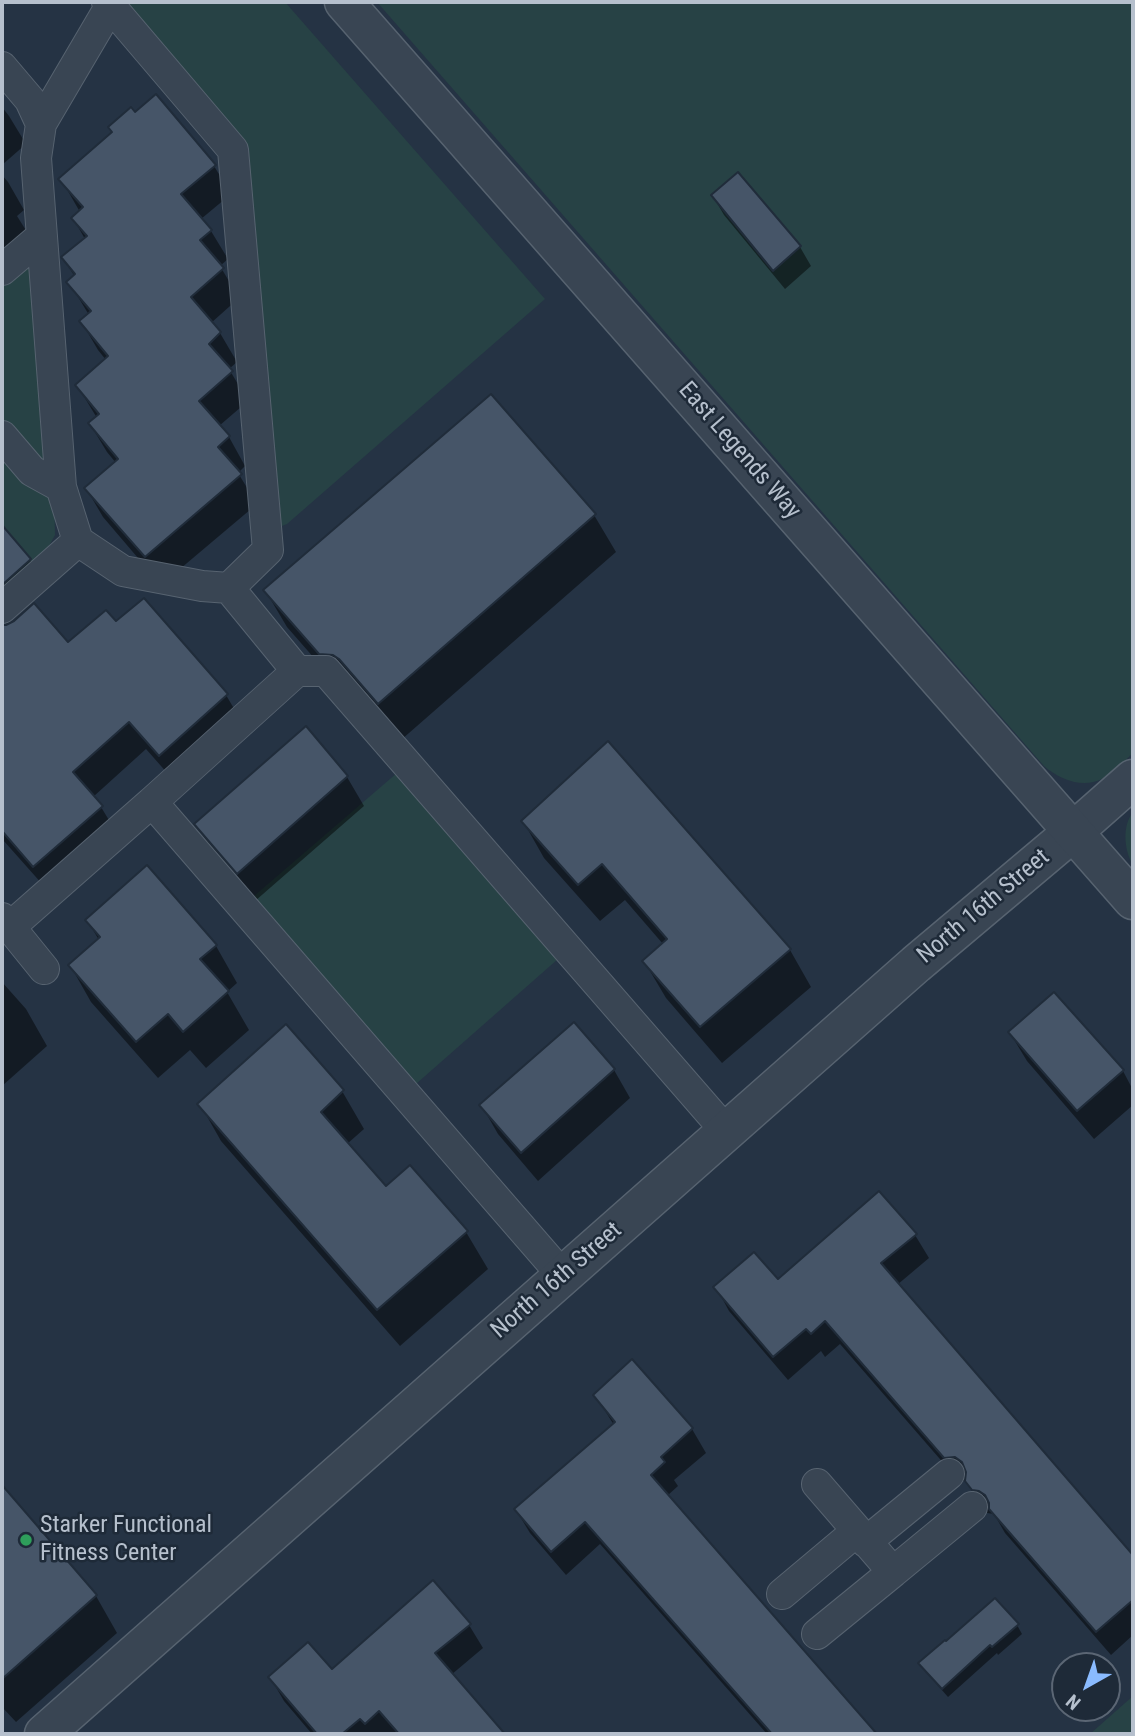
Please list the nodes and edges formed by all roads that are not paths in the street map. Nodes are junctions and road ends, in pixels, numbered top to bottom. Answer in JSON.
{"nodes":[{"id":1,"x":344,"y":2,"type":"edge"},
{"id":2,"x":109,"y":4,"type":"edge"},
{"id":3,"x":2,"y":67,"type":"edge"},
{"id":4,"x":41,"y":124,"type":"junction"},
{"id":5,"x":42,"y":236,"type":"junction"},
{"id":6,"x":2,"y":270,"type":"edge"},
{"id":7,"x":2,"y":436,"type":"edge"},
{"id":8,"x":61,"y":487,"type":"junction"},
{"id":9,"x":78,"y":541,"type":"junction"},
{"id":10,"x":229,"y":588,"type":"junction"},
{"id":11,"x":2,"y":608,"type":"edge"},
{"id":12,"x":297,"y":671,"type":"junction"},
{"id":13,"x":1133,"y":779,"type":"edge"},
{"id":14,"x":152,"y":802,"type":"junction"},
{"id":15,"x":1074,"y":831,"type":"junction"},
{"id":16,"x":1133,"y":900,"type":"edge"},
{"id":17,"x":6,"y":923,"type":"edge"},
{"id":18,"x":44,"y":970,"type":"dead end"},
{"id":19,"x":726,"y":1131,"type":"junction"},
{"id":20,"x":563,"y":1276,"type":"junction"},
{"id":21,"x":949,"y":1474,"type":"dead end"},
{"id":22,"x":817,"y":1484,"type":"dead end"},
{"id":23,"x":972,"y":1507,"type":"dead end"},
{"id":24,"x":862,"y":1536,"type":"junction"},
{"id":25,"x":893,"y":1572,"type":"junction"},
{"id":26,"x":782,"y":1594,"type":"dead end"},
{"id":27,"x":817,"y":1634,"type":"dead end"},
{"id":28,"x":44,"y":1734,"type":"edge"}],
"edges":[{"from":1,"to":15,"type":"street","name":"East Legends Way"},
{"from":2,"to":4,"type":"street"},
{"from":2,"to":10,"type":"street"},
{"from":3,"to":4,"type":"street"},
{"from":4,"to":5,"type":"street"},
{"from":5,"to":6,"type":"street"},
{"from":5,"to":8,"type":"street"},
{"from":7,"to":8,"type":"street"},
{"from":8,"to":9,"type":"street"},
{"from":9,"to":10,"type":"street"},
{"from":9,"to":11,"type":"street"},
{"from":10,"to":12,"type":"street"},
{"from":12,"to":14,"type":"street"},
{"from":12,"to":19,"type":"street"},
{"from":13,"to":15,"type":"street","name":"North 16th Street"},
{"from":14,"to":17,"type":"street"},
{"from":14,"to":20,"type":"street"},
{"from":15,"to":16,"type":"street","name":"East Legends Way"},
{"from":15,"to":19,"type":"street","name":"North 16th Street"},
{"from":17,"to":18,"type":"street"},
{"from":19,"to":20,"type":"street","name":"North 16th Street"},
{"from":20,"to":28,"type":"street","name":"North 16th Street"},
{"from":21,"to":24,"type":"street"},
{"from":22,"to":24,"type":"street"},
{"from":23,"to":25,"type":"street"},
{"from":24,"to":25,"type":"street"},
{"from":24,"to":26,"type":"street"},
{"from":25,"to":27,"type":"street"}]}
